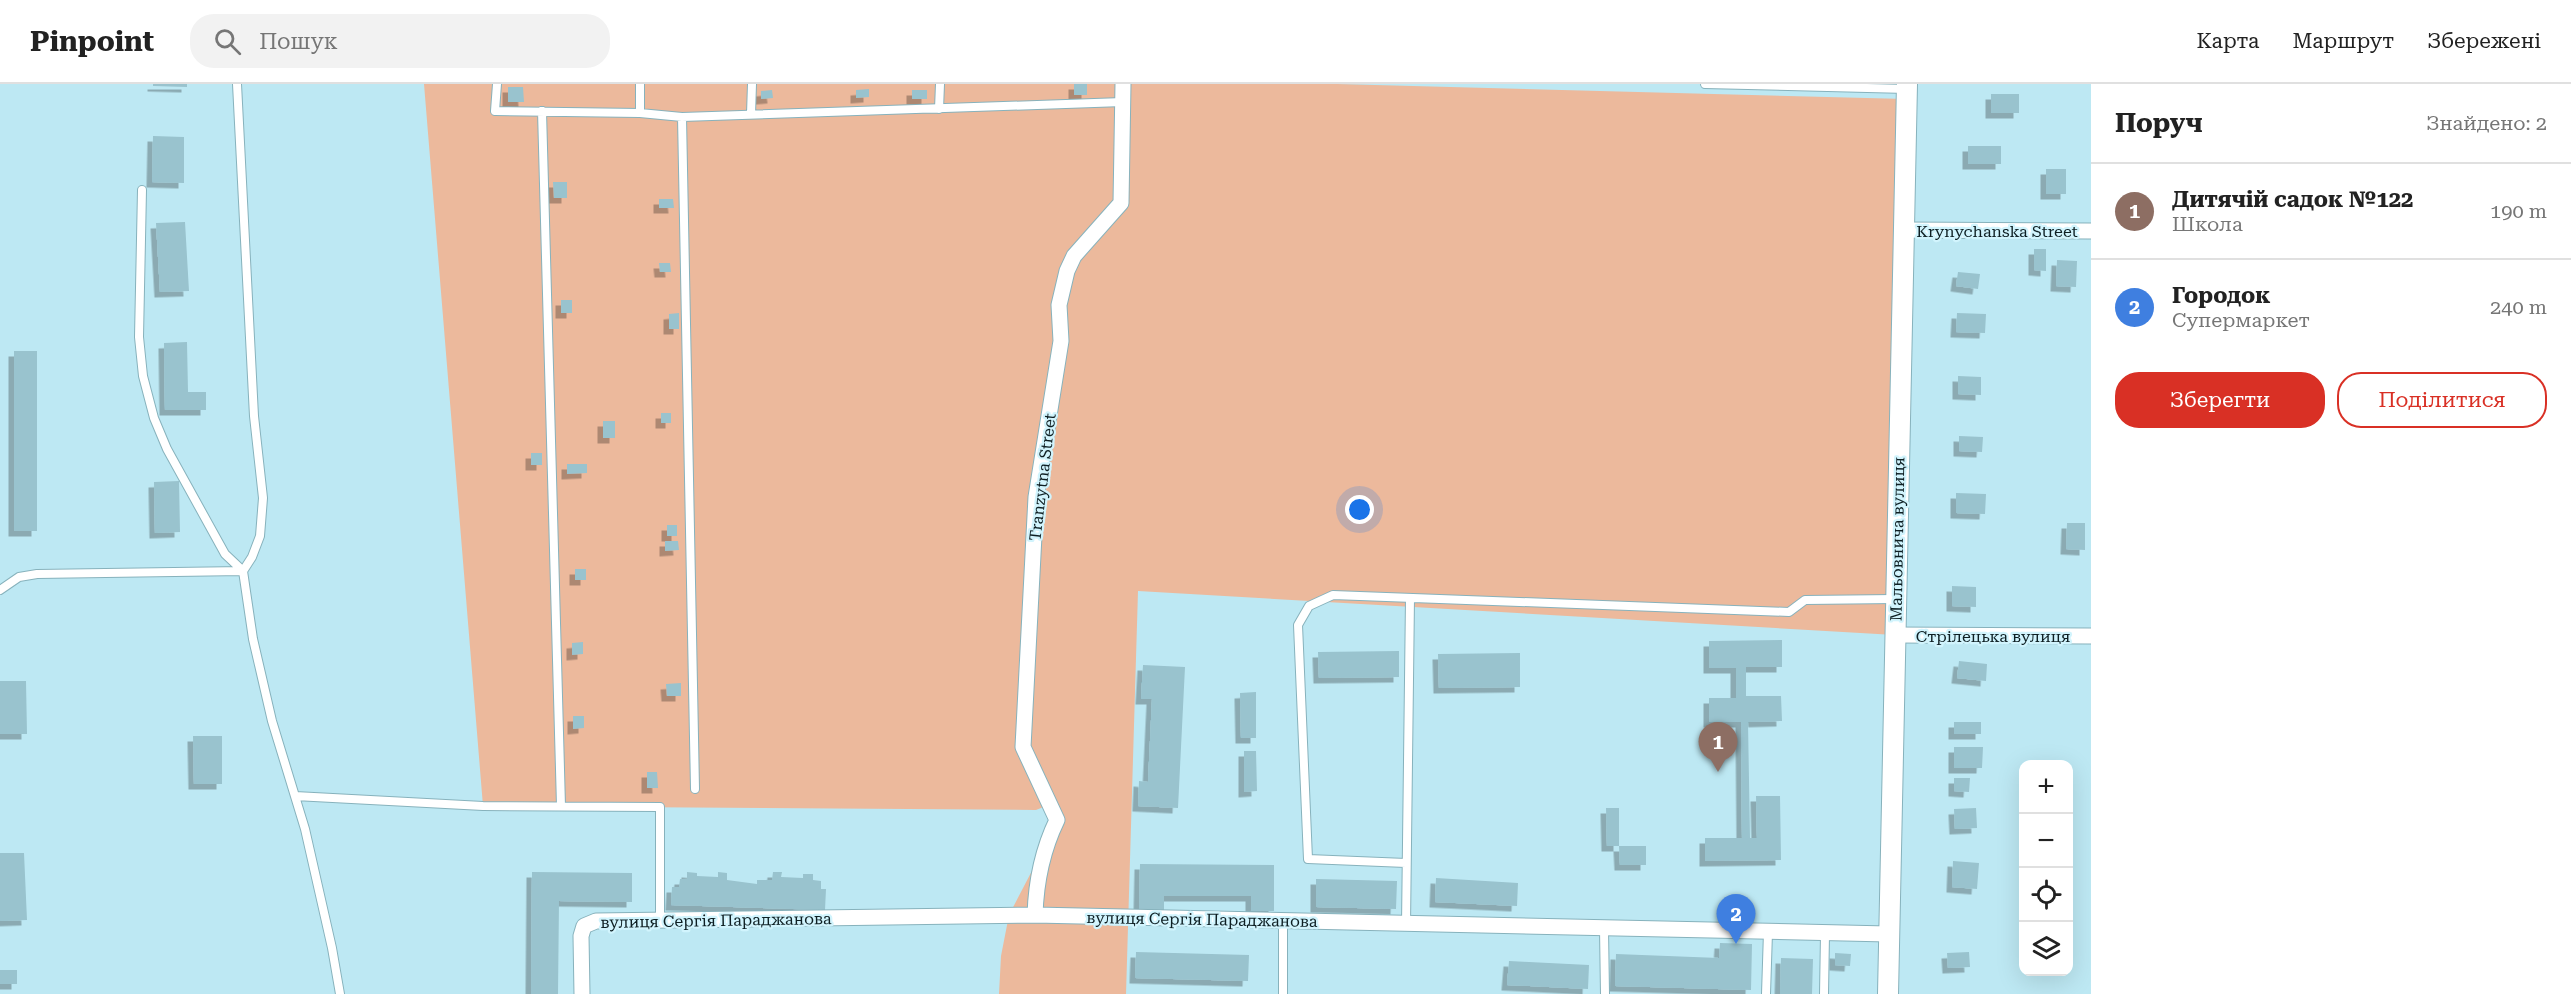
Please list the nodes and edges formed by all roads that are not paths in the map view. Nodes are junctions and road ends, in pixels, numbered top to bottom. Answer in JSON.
{"nodes":[{"id":1,"x":237,"y":84,"type":"edge"},
{"id":2,"x":496,"y":84,"type":"edge"},
{"id":3,"x":640,"y":84,"type":"edge"},
{"id":4,"x":752,"y":84,"type":"edge"},
{"id":5,"x":940,"y":84,"type":"edge"},
{"id":6,"x":1123,"y":84,"type":"edge"},
{"id":7,"x":1705,"y":84,"type":"edge"},
{"id":8,"x":1906,"y":87,"type":"edge"},
{"id":9,"x":1123,"y":102,"type":"junction"},
{"id":10,"x":939,"y":109,"type":"junction"},
{"id":11,"x":542,"y":111,"type":"junction"},
{"id":12,"x":640,"y":113,"type":"junction"},
{"id":13,"x":751,"y":114,"type":"junction"},
{"id":14,"x":682,"y":117,"type":"junction"},
{"id":15,"x":142,"y":190,"type":"dead end"},
{"id":16,"x":1904,"y":231,"type":"junction"},
{"id":17,"x":2091,"y":231,"type":"edge"},
{"id":18,"x":243,"y":572,"type":"junction"},
{"id":19,"x":0,"y":590,"type":"edge"},
{"id":20,"x":1410,"y":598,"type":"junction"},
{"id":21,"x":1895,"y":599,"type":"junction"},
{"id":22,"x":1895,"y":635,"type":"junction"},
{"id":23,"x":2091,"y":636,"type":"edge"},
{"id":24,"x":695,"y":789,"type":"dead end"},
{"id":25,"x":295,"y":796,"type":"junction"},
{"id":26,"x":561,"y":806,"type":"junction"},
{"id":27,"x":1406,"y":863,"type":"junction"},
{"id":28,"x":1035,"y":915,"type":"junction"},
{"id":29,"x":660,"y":921,"type":"junction"},
{"id":30,"x":1283,"y":921,"type":"junction"},
{"id":31,"x":1406,"y":925,"type":"junction"},
{"id":32,"x":1604,"y":929,"type":"junction"},
{"id":33,"x":1768,"y":932,"type":"junction"},
{"id":34,"x":1825,"y":934,"type":"junction"},
{"id":35,"x":1888,"y":934,"type":"junction"},
{"id":36,"x":340,"y":994,"type":"edge"},
{"id":37,"x":582,"y":994,"type":"edge"},
{"id":38,"x":1282,"y":994,"type":"edge"},
{"id":39,"x":1605,"y":994,"type":"edge"},
{"id":40,"x":1766,"y":994,"type":"edge"},
{"id":41,"x":1824,"y":994,"type":"edge"},
{"id":42,"x":1888,"y":994,"type":"edge"}],
"edges":[{"from":1,"to":18,"type":"lane"},
{"from":2,"to":11,"type":"lane"},
{"from":3,"to":12,"type":"lane"},
{"from":4,"to":13,"type":"lane"},
{"from":5,"to":10,"type":"lane"},
{"from":6,"to":9,"type":"street","name":"Tranzytna Street"},
{"from":7,"to":8,"type":"lane"},
{"from":8,"to":16,"type":"street","name":"Мальовнича вулиця"},
{"from":9,"to":10,"type":"lane"},
{"from":9,"to":28,"type":"street","name":"Tranzytna Street"},
{"from":10,"to":13,"type":"lane"},
{"from":11,"to":12,"type":"lane"},
{"from":11,"to":26,"type":"lane"},
{"from":12,"to":14,"type":"lane"},
{"from":13,"to":14,"type":"lane"},
{"from":14,"to":24,"type":"lane"},
{"from":15,"to":18,"type":"lane"},
{"from":16,"to":17,"type":"street","name":"Krynychanska Street"},
{"from":16,"to":21,"type":"street","name":"Мальовнича вулиця"},
{"from":18,"to":19,"type":"lane"},
{"from":18,"to":25,"type":"lane"},
{"from":20,"to":21,"type":"lane"},
{"from":20,"to":27,"type":"lane"},
{"from":20,"to":27,"type":"lane"},
{"from":21,"to":22,"type":"street","name":"Мальовнича вулиця"},
{"from":22,"to":23,"type":"street","name":"Стрілецька вулиця"},
{"from":22,"to":35,"type":"street","name":"Мальовнича вулиця"},
{"from":25,"to":26,"type":"lane"},
{"from":25,"to":36,"type":"lane"},
{"from":26,"to":29,"type":"lane"},
{"from":27,"to":31,"type":"lane"},
{"from":28,"to":29,"type":"street","name":"вулиця Сергія Параджанова"},
{"from":28,"to":30,"type":"street","name":"вулиця Сергія Параджанова"},
{"from":29,"to":37,"type":"street","name":"вулиця Сергія Параджанова"},
{"from":30,"to":31,"type":"street","name":"вулиця Сергія Параджанова"},
{"from":30,"to":38,"type":"lane"},
{"from":31,"to":32,"type":"street","name":"вулиця Сергія Параджанова"},
{"from":32,"to":33,"type":"street","name":"вулиця Сергія Параджанова"},
{"from":32,"to":39,"type":"lane"},
{"from":33,"to":34,"type":"street","name":"вулиця Сергія Параджанова"},
{"from":33,"to":40,"type":"lane"},
{"from":34,"to":35,"type":"street","name":"вулиця Сергія Параджанова"},
{"from":34,"to":41,"type":"lane"},
{"from":35,"to":42,"type":"street","name":"Мальовнича вулиця"}]}
